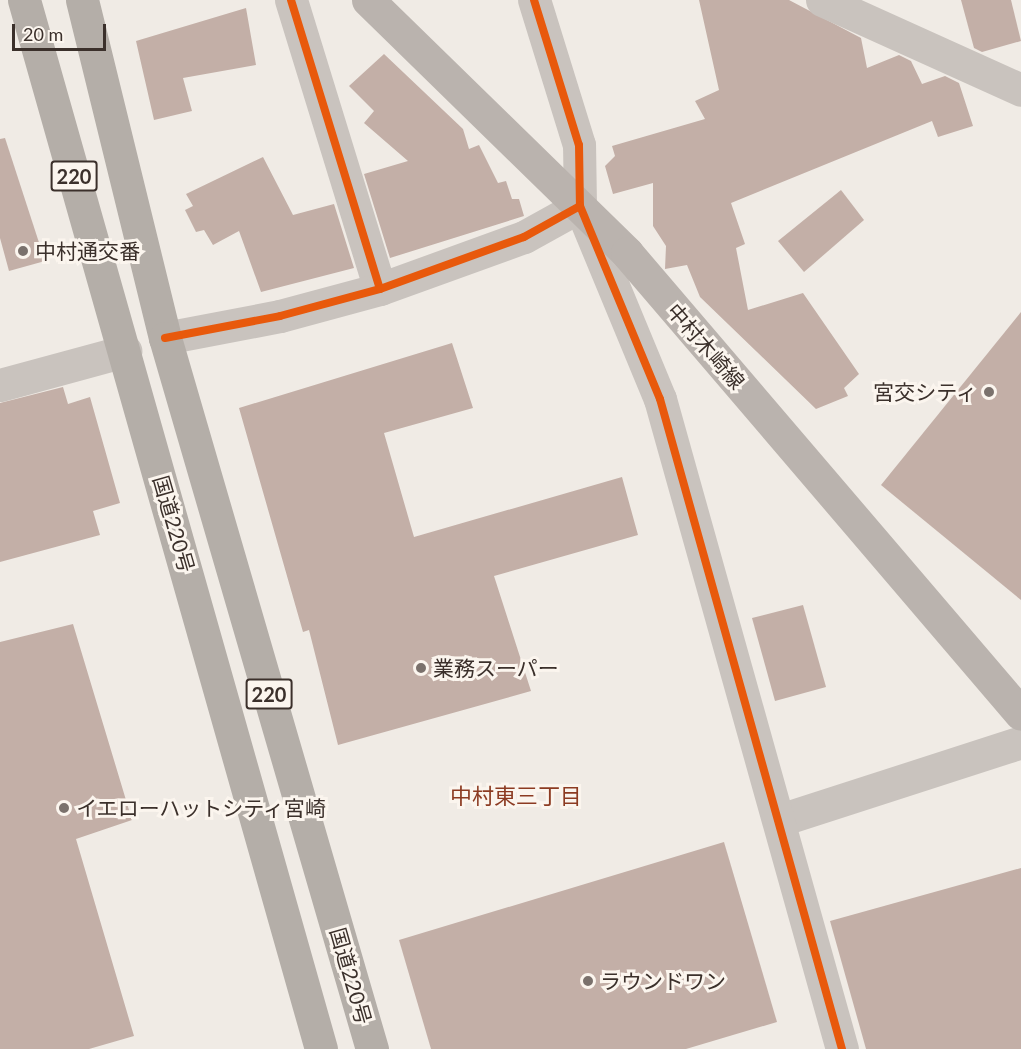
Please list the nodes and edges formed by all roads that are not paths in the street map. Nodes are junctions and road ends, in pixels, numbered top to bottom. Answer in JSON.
{"nodes":[{"id":1,"x":24,"y":0,"type":"edge"},
{"id":2,"x":82,"y":0,"type":"edge"},
{"id":3,"x":291,"y":0,"type":"edge"},
{"id":4,"x":368,"y":0,"type":"edge"},
{"id":5,"x":534,"y":0,"type":"edge"},
{"id":6,"x":822,"y":0,"type":"edge"},
{"id":7,"x":1021,"y":90,"type":"edge"},
{"id":8,"x":580,"y":206,"type":"junction"},
{"id":9,"x":380,"y":289,"type":"junction"},
{"id":10,"x":165,"y":338,"type":"junction"},
{"id":11,"x":125,"y":351,"type":"junction"},
{"id":12,"x":0,"y":385,"type":"edge"},
{"id":13,"x":1021,"y":714,"type":"edge"},
{"id":14,"x":1021,"y":742,"type":"edge"},
{"id":15,"x":780,"y":820,"type":"junction"},
{"id":16,"x":321,"y":1049,"type":"edge"},
{"id":17,"x":372,"y":1049,"type":"edge"},
{"id":18,"x":842,"y":1049,"type":"edge"}],
"edges":[{"from":1,"to":11,"type":"highway","name":"国道220号","number":"220"},
{"from":2,"to":10,"type":"highway","name":"国道220号","number":"220"},
{"from":3,"to":9,"type":"street"},
{"from":4,"to":8,"type":"main road","name":"中村木崎線"},
{"from":5,"to":8,"type":"street"},
{"from":6,"to":7,"type":"street"},
{"from":8,"to":9,"type":"street"},
{"from":8,"to":13,"type":"main road","name":"中村木崎線"},
{"from":8,"to":15,"type":"street"},
{"from":9,"to":10,"type":"street"},
{"from":10,"to":17,"type":"highway","name":"国道220号","number":"220"},
{"from":11,"to":12,"type":"street"},
{"from":11,"to":16,"type":"highway","name":"国道220号","number":"220"},
{"from":14,"to":15,"type":"street"},
{"from":15,"to":18,"type":"street"}]}
